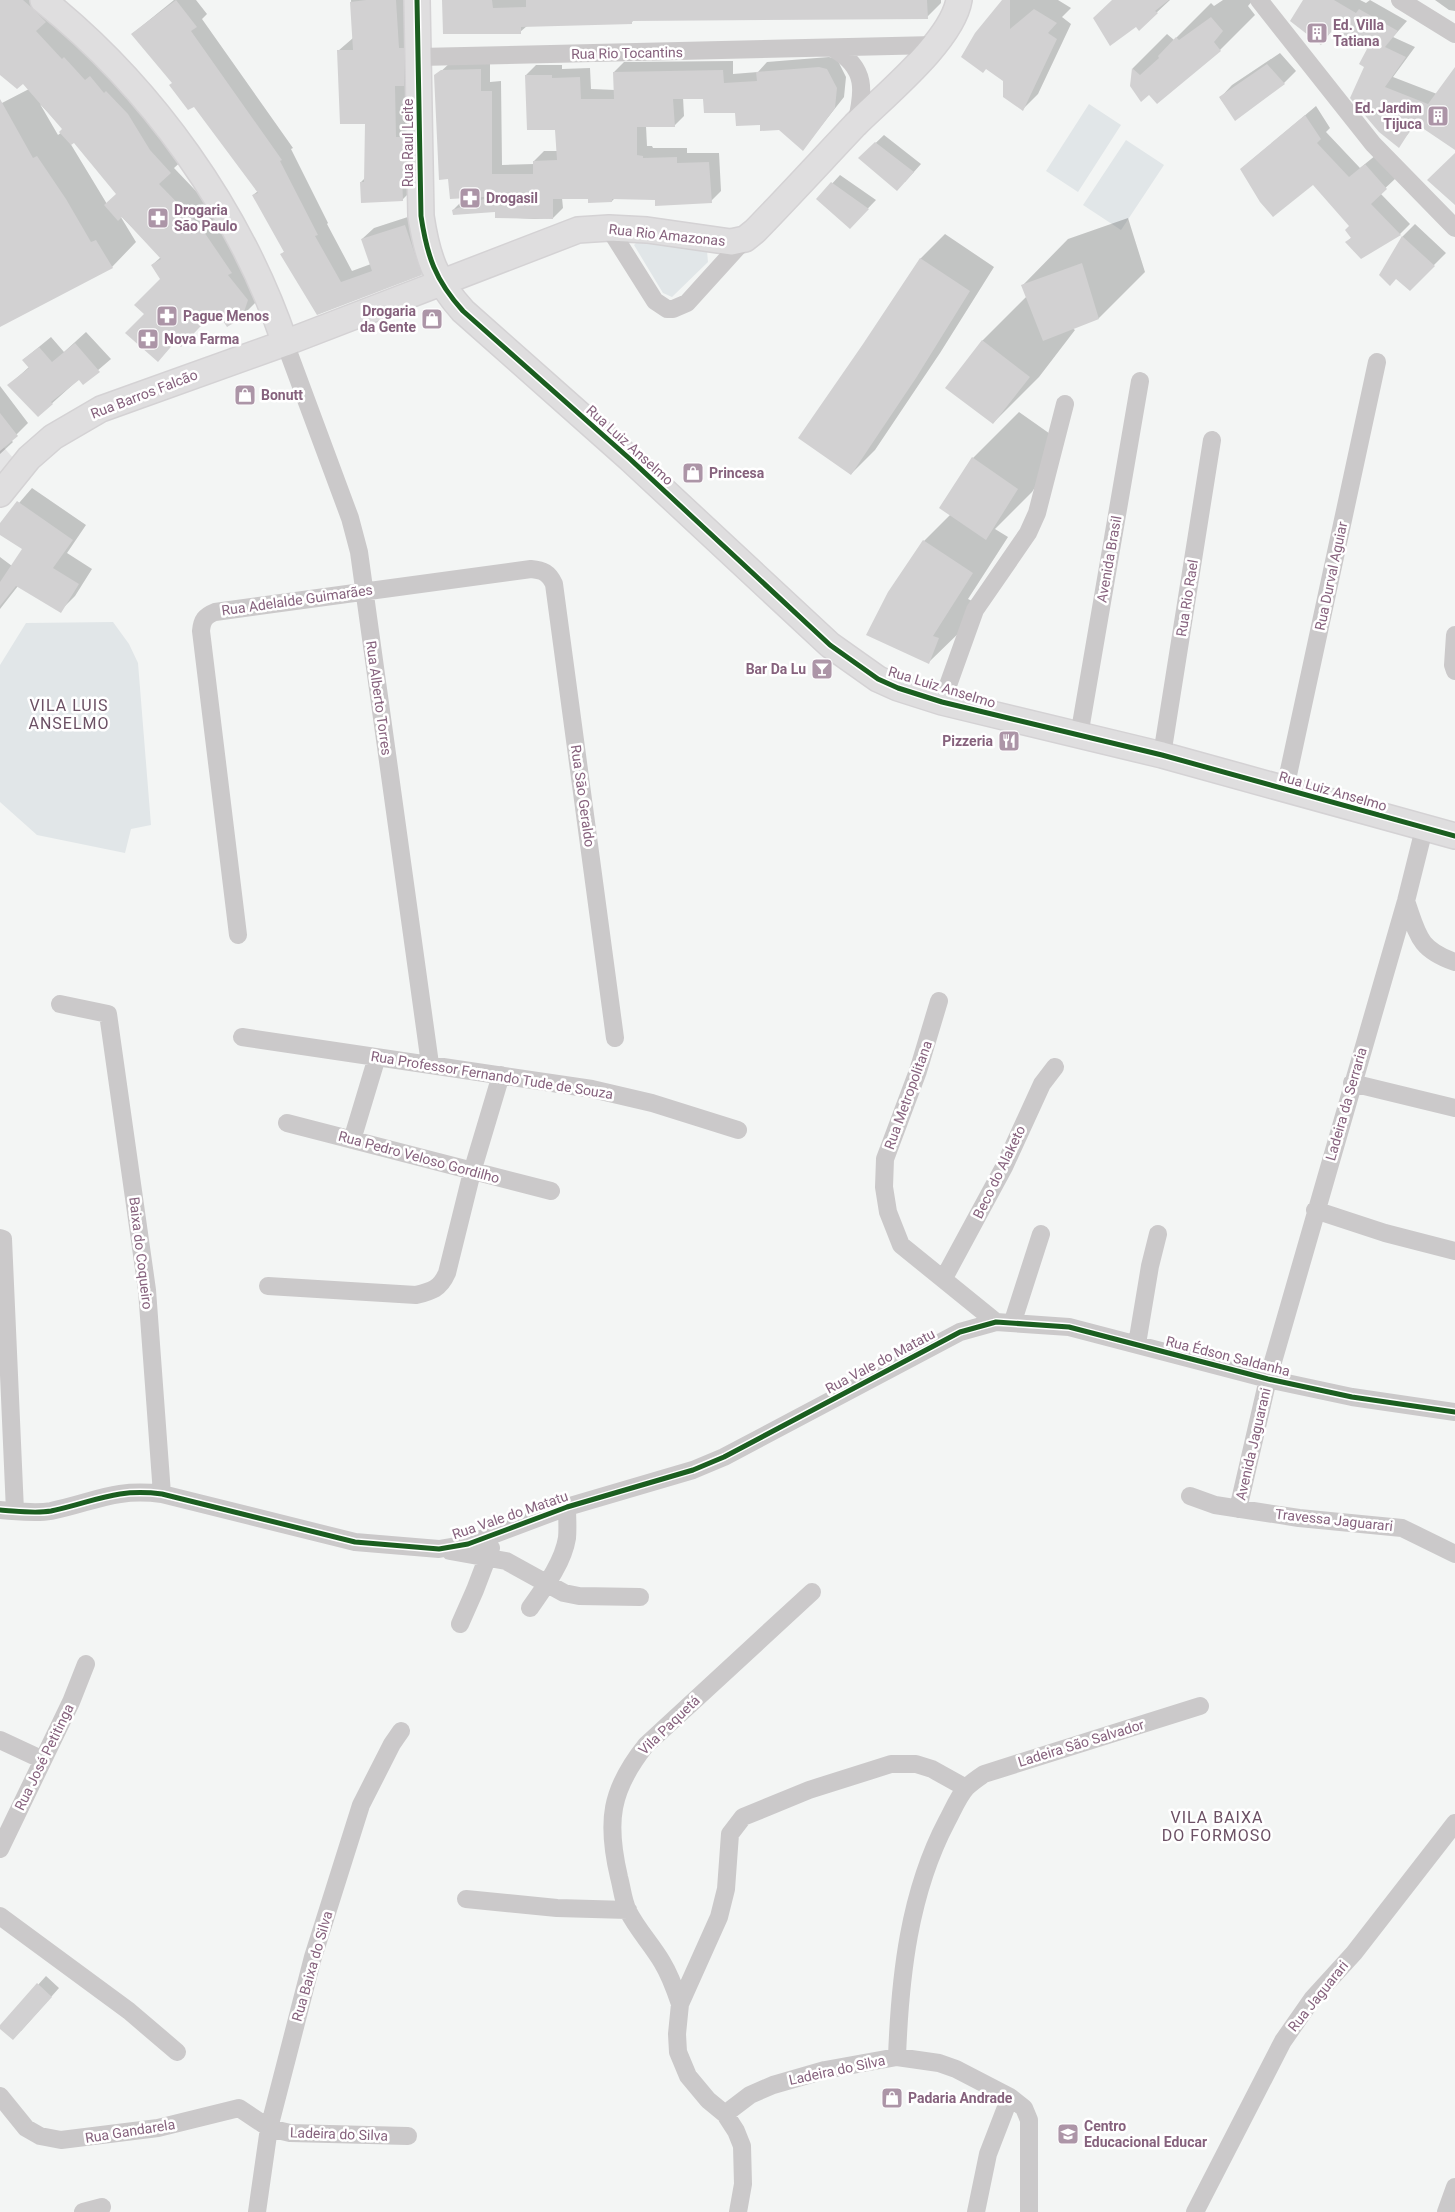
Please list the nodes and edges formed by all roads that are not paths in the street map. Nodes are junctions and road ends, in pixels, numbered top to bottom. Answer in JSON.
{"nodes":[{"id":1,"x":43,"y":0,"type":"edge"},
{"id":2,"x":417,"y":0,"type":"edge"},
{"id":3,"x":959,"y":0,"type":"edge"},
{"id":4,"x":1258,"y":0,"type":"edge"},
{"id":5,"x":1400,"y":0,"type":"edge"},
{"id":6,"x":1455,"y":34,"type":"edge"},
{"id":7,"x":935,"y":45,"type":"junction"},
{"id":8,"x":834,"y":48,"type":"junction"},
{"id":9,"x":419,"y":57,"type":"junction"},
{"id":10,"x":856,"y":125,"type":"junction"},
{"id":11,"x":609,"y":228,"type":"junction"},
{"id":12,"x":1455,"y":228,"type":"edge"},
{"id":13,"x":745,"y":239,"type":"junction"},
{"id":14,"x":440,"y":284,"type":"junction"},
{"id":15,"x":285,"y":343,"type":"junction"},
{"id":16,"x":1377,"y":362,"type":"dead end"},
{"id":17,"x":1140,"y":381,"type":"dead end"},
{"id":18,"x":1065,"y":404,"type":"dead end"},
{"id":19,"x":1212,"y":440,"type":"dead end"},
{"id":20,"x":0,"y":494,"type":"edge"},
{"id":21,"x":530,"y":569,"type":"joint"},
{"id":22,"x":364,"y":591,"type":"junction"},
{"id":23,"x":1455,"y":635,"type":"edge"},
{"id":24,"x":1455,"y":671,"type":"edge"},
{"id":25,"x":942,"y":702,"type":"junction"},
{"id":26,"x":1079,"y":736,"type":"junction"},
{"id":27,"x":1162,"y":756,"type":"junction"},
{"id":28,"x":1286,"y":790,"type":"junction"},
{"id":29,"x":1424,"y":828,"type":"junction"},
{"id":30,"x":1455,"y":836,"type":"edge"},
{"id":31,"x":1406,"y":901,"type":"junction"},
{"id":32,"x":238,"y":935,"type":"dead end"},
{"id":33,"x":1455,"y":962,"type":"edge"},
{"id":34,"x":939,"y":1001,"type":"dead end"},
{"id":35,"x":60,"y":1004,"type":"dead end"},
{"id":36,"x":242,"y":1037,"type":"dead end"},
{"id":37,"x":615,"y":1038,"type":"dead end"},
{"id":38,"x":377,"y":1056,"type":"junction"},
{"id":39,"x":430,"y":1064,"type":"junction"},
{"id":40,"x":1055,"y":1067,"type":"dead end"},
{"id":41,"x":501,"y":1075,"type":"junction"},
{"id":42,"x":1352,"y":1083,"type":"junction"},
{"id":43,"x":1455,"y":1108,"type":"edge"},
{"id":44,"x":287,"y":1123,"type":"dead end"},
{"id":45,"x":738,"y":1130,"type":"dead end"},
{"id":46,"x":352,"y":1140,"type":"junction"},
{"id":47,"x":472,"y":1172,"type":"junction"},
{"id":48,"x":551,"y":1191,"type":"dead end"},
{"id":49,"x":1315,"y":1210,"type":"junction"},
{"id":50,"x":1041,"y":1234,"type":"dead end"},
{"id":51,"x":1158,"y":1234,"type":"dead end"},
{"id":52,"x":2,"y":1239,"type":"edge"},
{"id":53,"x":1455,"y":1251,"type":"edge"},
{"id":54,"x":944,"y":1278,"type":"junction"},
{"id":55,"x":268,"y":1286,"type":"dead end"},
{"id":56,"x":1013,"y":1321,"type":"junction"},
{"id":57,"x":996,"y":1322,"type":"junction"},
{"id":58,"x":1137,"y":1344,"type":"junction"},
{"id":59,"x":1268,"y":1379,"type":"junction"},
{"id":60,"x":1455,"y":1412,"type":"edge"},
{"id":61,"x":162,"y":1494,"type":"junction"},
{"id":62,"x":1190,"y":1496,"type":"dead end"},
{"id":63,"x":567,"y":1507,"type":"junction"},
{"id":64,"x":1238,"y":1509,"type":"junction"},
{"id":65,"x":8,"y":1510,"type":"edge"},
{"id":66,"x":494,"y":1535,"type":"junction"},
{"id":67,"x":439,"y":1549,"type":"junction"},
{"id":68,"x":1455,"y":1554,"type":"edge"},
{"id":69,"x":488,"y":1558,"type":"junction"},
{"id":70,"x":547,"y":1584,"type":"junction"},
{"id":71,"x":812,"y":1592,"type":"dead end"},
{"id":72,"x":640,"y":1597,"type":"dead end"},
{"id":73,"x":530,"y":1608,"type":"dead end"},
{"id":74,"x":460,"y":1624,"type":"dead end"},
{"id":75,"x":86,"y":1664,"type":"dead end"},
{"id":76,"x":1200,"y":1706,"type":"dead end"},
{"id":77,"x":401,"y":1731,"type":"dead end"},
{"id":78,"x":0,"y":1740,"type":"edge"},
{"id":79,"x":43,"y":1760,"type":"junction"},
{"id":80,"x":966,"y":1788,"type":"junction"},
{"id":81,"x":1455,"y":1823,"type":"edge"},
{"id":82,"x":0,"y":1849,"type":"edge"},
{"id":83,"x":466,"y":1899,"type":"dead end"},
{"id":84,"x":628,"y":1910,"type":"junction"},
{"id":85,"x":0,"y":1916,"type":"edge"},
{"id":86,"x":680,"y":2004,"type":"junction"},
{"id":87,"x":177,"y":2052,"type":"dead end"},
{"id":88,"x":897,"y":2057,"type":"junction"},
{"id":89,"x":0,"y":2096,"type":"edge"},
{"id":90,"x":1010,"y":2097,"type":"junction"},
{"id":91,"x":725,"y":2114,"type":"junction"},
{"id":92,"x":270,"y":2128,"type":"junction"},
{"id":93,"x":408,"y":2136,"type":"dead end"},
{"id":94,"x":1455,"y":2187,"type":"edge"},
{"id":95,"x":102,"y":2208,"type":"dead end"},
{"id":96,"x":84,"y":2212,"type":"edge"},
{"id":97,"x":257,"y":2212,"type":"edge"},
{"id":98,"x":738,"y":2212,"type":"edge"},
{"id":99,"x":976,"y":2212,"type":"edge"},
{"id":100,"x":1029,"y":2212,"type":"edge"},
{"id":101,"x":1194,"y":2212,"type":"edge"},
{"id":102,"x":1446,"y":2212,"type":"edge"}],
"edges":[{"from":1,"to":15,"type":"street"},
{"from":2,"to":9,"type":"street","name":"Rua Raul Leite"},
{"from":3,"to":7,"type":"street","name":"Rua Rio Amazonas"},
{"from":4,"to":12,"type":"street"},
{"from":5,"to":6,"type":"street"},
{"from":7,"to":8,"type":"street","name":"Rua Rio Tocantins"},
{"from":7,"to":10,"type":"street","name":"Rua Rio Amazonas"},
{"from":8,"to":9,"type":"street","name":"Rua Rio Tocantins"},
{"from":8,"to":10,"type":"street"},
{"from":9,"to":14,"type":"street","name":"Rua Raul Leite"},
{"from":10,"to":13,"type":"street","name":"Rua Rio Amazonas"},
{"from":11,"to":13,"type":"street","name":"Rua Rio Amazonas"},
{"from":11,"to":13,"type":"street"},
{"from":11,"to":14,"type":"street","name":"Rua Rio Amazonas"},
{"from":14,"to":15,"type":"street","name":"Rua Rio Amazonas"},
{"from":14,"to":25,"type":"street","name":"Rua Luiz Anselmo"},
{"from":15,"to":20,"type":"street","name":"Rua Barros Falcão"},
{"from":15,"to":22,"type":"street","name":"Rua Alberto Torres"},
{"from":16,"to":28,"type":"street","name":"Rua Durval Aguiar"},
{"from":17,"to":26,"type":"street","name":"Avenida Brasil"},
{"from":18,"to":25,"type":"street"},
{"from":19,"to":27,"type":"street","name":"Rua Rio Rael"},
{"from":21,"to":22,"type":"street","name":"Rua Adelalde Guimarães"},
{"from":21,"to":37,"type":"street","name":"Rua Sāo Geraldo"},
{"from":22,"to":32,"type":"street","name":"Rua Adelalde Guimarães"},
{"from":22,"to":39,"type":"street","name":"Rua Alberto Torres"},
{"from":23,"to":24,"type":"street"},
{"from":25,"to":26,"type":"street","name":"Rua Luiz Anselmo"},
{"from":26,"to":27,"type":"street","name":"Rua Luiz Anselmo"},
{"from":27,"to":28,"type":"street","name":"Rua Luiz Anselmo"},
{"from":28,"to":29,"type":"street","name":"Rua Luiz Anselmo"},
{"from":29,"to":30,"type":"street","name":"Rua Luiz Anselmo"},
{"from":29,"to":31,"type":"street","name":"Ladeira da Serraria"},
{"from":31,"to":33,"type":"street"},
{"from":31,"to":42,"type":"street","name":"Ladeira da Serraria"},
{"from":34,"to":54,"type":"street","name":"Rua Metropolitana"},
{"from":35,"to":61,"type":"street","name":"Baixa do Coqueiro"},
{"from":36,"to":38,"type":"street","name":"Rua Professor Fernando Tude de Souza"},
{"from":38,"to":39,"type":"street","name":"Rua Professor Fernando Tude de Souza"},
{"from":38,"to":46,"type":"street"},
{"from":39,"to":41,"type":"street","name":"Rua Professor Fernando Tude de Souza"},
{"from":40,"to":54,"type":"street","name":"Beco do Alaketo"},
{"from":41,"to":45,"type":"street","name":"Rua Professor Fernando Tude de Souza"},
{"from":41,"to":47,"type":"street"},
{"from":42,"to":43,"type":"street"},
{"from":42,"to":49,"type":"street","name":"Ladeira da Serraria"},
{"from":44,"to":46,"type":"street","name":"Rua Pedro Veloso Gordilho"},
{"from":46,"to":47,"type":"street","name":"Rua Pedro Veloso Gordilho"},
{"from":47,"to":48,"type":"street","name":"Rua Pedro Veloso Gordilho"},
{"from":47,"to":55,"type":"street"},
{"from":49,"to":53,"type":"street"},
{"from":49,"to":59,"type":"street","name":"Ladeira da Serraria"},
{"from":50,"to":56,"type":"street"},
{"from":51,"to":58,"type":"street"},
{"from":52,"to":65,"type":"street"},
{"from":54,"to":57,"type":"street","name":"Rua Metropolitana"},
{"from":56,"to":57,"type":"street","name":"Rua Édson Saldanha"},
{"from":56,"to":58,"type":"street","name":"Rua Édson Saldanha"},
{"from":57,"to":63,"type":"street","name":"Rua Vale do Matatu"},
{"from":58,"to":59,"type":"street","name":"Rua Édson Saldanha"},
{"from":59,"to":60,"type":"street","name":"Rua Édson Saldanha"},
{"from":59,"to":64,"type":"street","name":"Avenida Jaguarani"},
{"from":61,"to":65,"type":"street","name":"Rua Vale do Matatu"},
{"from":61,"to":67,"type":"street","name":"Rua Vale do Matatu"},
{"from":62,"to":64,"type":"street","name":"Travessa Jaguarari"},
{"from":63,"to":66,"type":"street","name":"Rua Vale do Matatu"},
{"from":63,"to":70,"type":"street"},
{"from":64,"to":68,"type":"street","name":"Travessa Jaguarari"},
{"from":66,"to":67,"type":"street","name":"Rua Vale do Matatu"},
{"from":66,"to":69,"type":"street"},
{"from":67,"to":69,"type":"street"},
{"from":69,"to":70,"type":"street"},
{"from":69,"to":74,"type":"street"},
{"from":70,"to":72,"type":"street"},
{"from":70,"to":73,"type":"street"},
{"from":71,"to":84,"type":"street","name":"Vila Paquetá"},
{"from":75,"to":79,"type":"street","name":"Rua José Petitinga"},
{"from":76,"to":80,"type":"street","name":"Ladeira São Salvador"},
{"from":77,"to":92,"type":"street","name":"Rua Baixa do Silva"},
{"from":78,"to":79,"type":"street"},
{"from":79,"to":82,"type":"street","name":"Rua José Petitinga"},
{"from":80,"to":86,"type":"street"},
{"from":80,"to":88,"type":"street"},
{"from":81,"to":101,"type":"street","name":"Rua Jaguarari"},
{"from":83,"to":84,"type":"street"},
{"from":84,"to":86,"type":"street","name":"Vila Paquetá"},
{"from":85,"to":87,"type":"street"},
{"from":86,"to":91,"type":"street"},
{"from":88,"to":90,"type":"street","name":"Ladeira do Silva"},
{"from":88,"to":91,"type":"street","name":"Ladeira do Silva"},
{"from":89,"to":92,"type":"street","name":"Rua Gandarela"},
{"from":90,"to":99,"type":"street"},
{"from":90,"to":100,"type":"street","name":"Ladeira do Silva"},
{"from":91,"to":98,"type":"street"},
{"from":92,"to":93,"type":"street","name":"Ladeira do Silva"},
{"from":92,"to":97,"type":"street","name":"Rua Baixa do Silva"},
{"from":94,"to":102,"type":"street"},
{"from":95,"to":96,"type":"street"}]}
